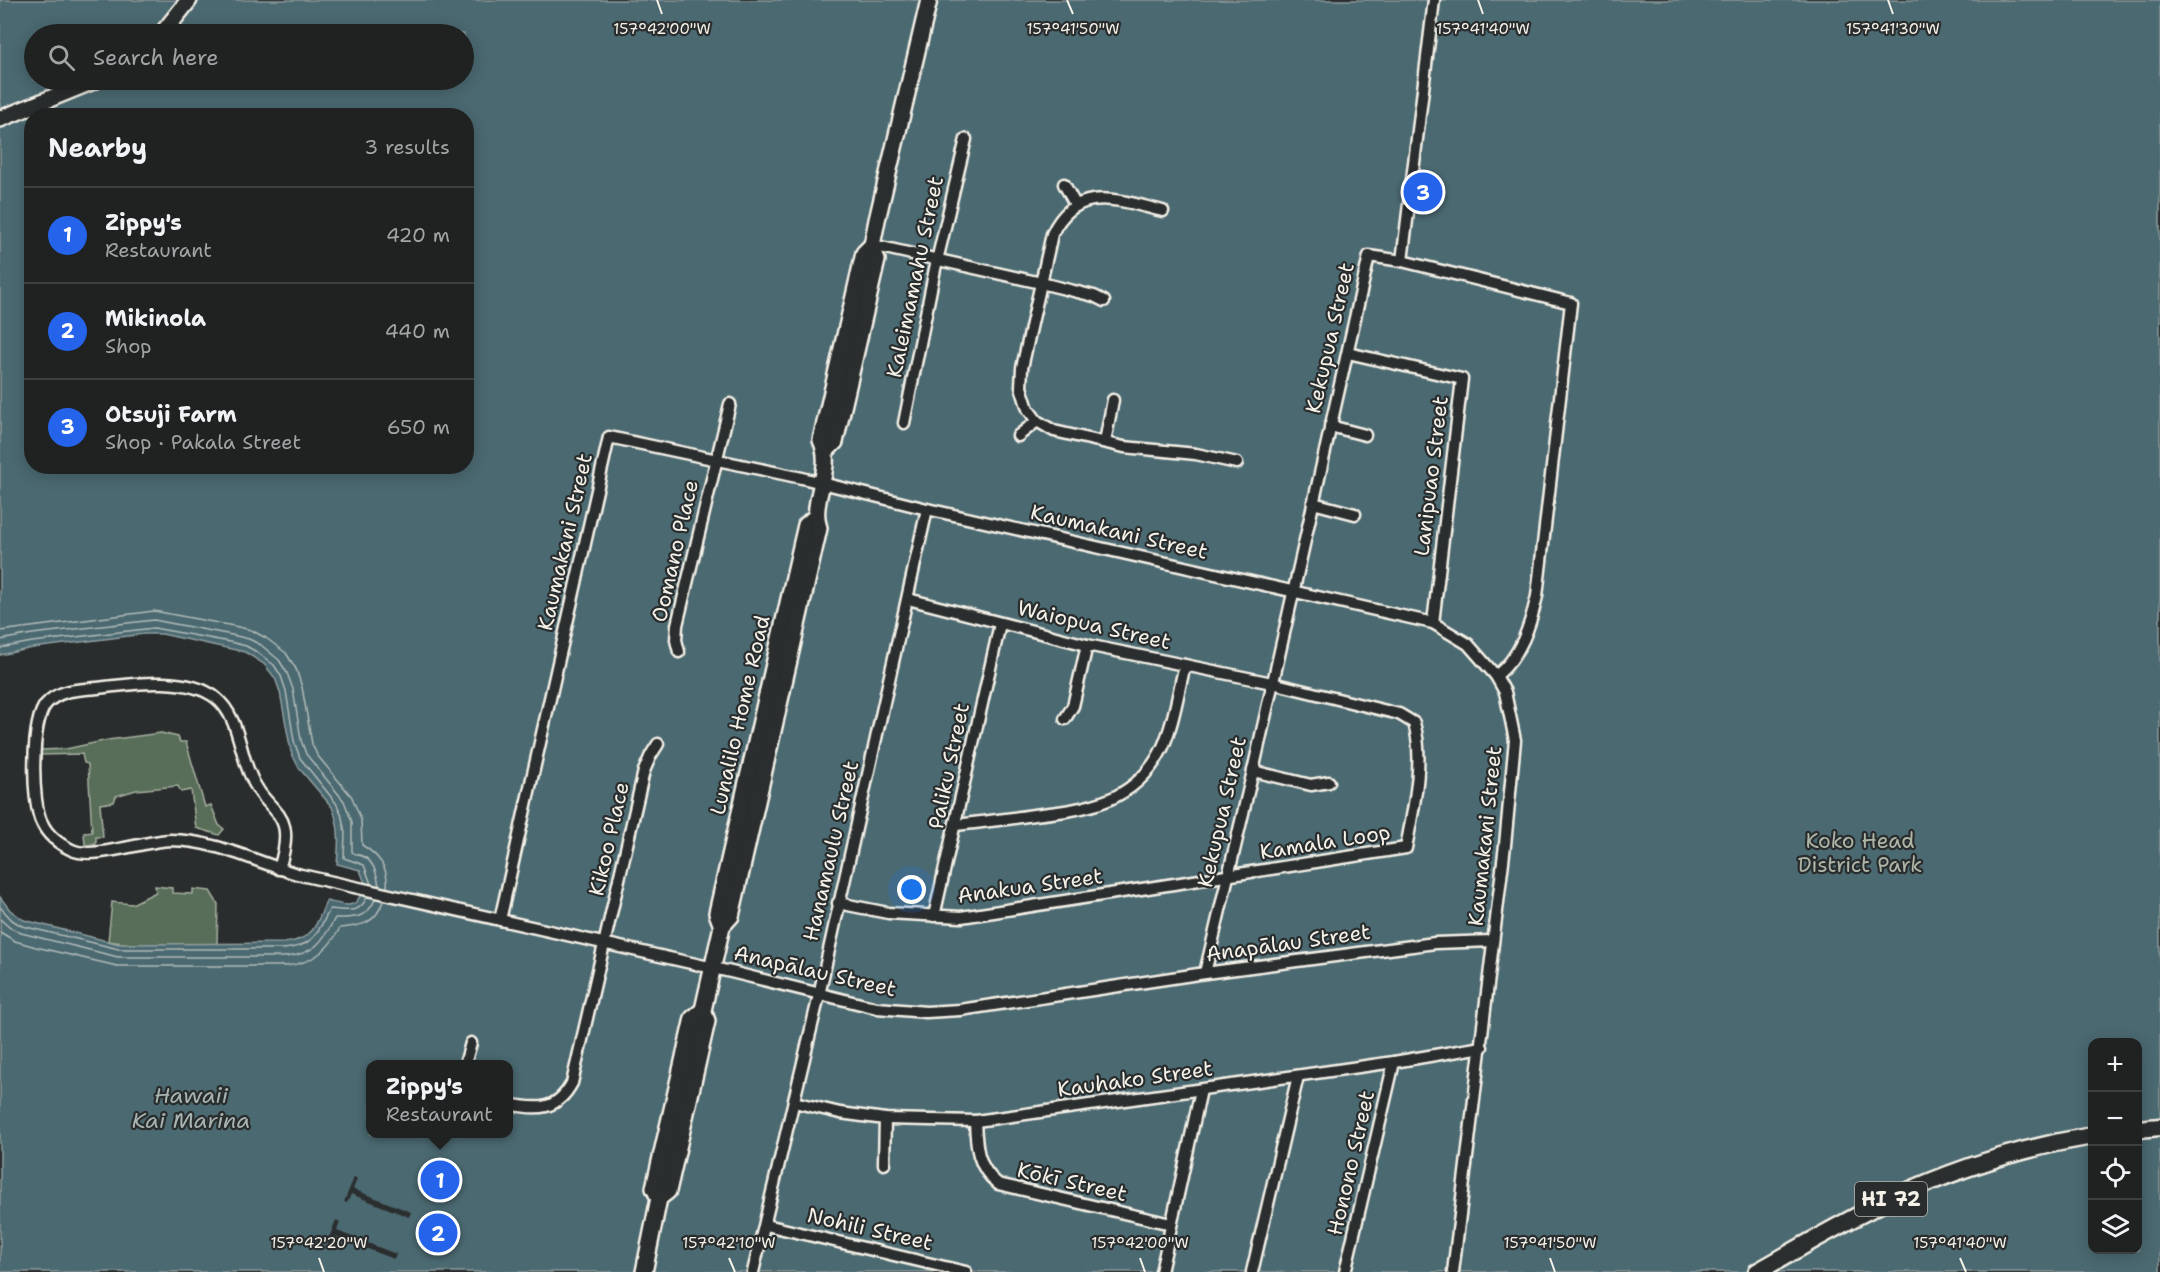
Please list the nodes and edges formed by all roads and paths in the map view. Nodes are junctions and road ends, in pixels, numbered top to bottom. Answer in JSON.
{"nodes":[{"id":1,"x":189,"y":0,"type":"edge"},
{"id":2,"x":929,"y":0,"type":"edge"},
{"id":3,"x":1434,"y":0,"type":"edge"},
{"id":4,"x":170,"y":24,"type":"edge"},
{"id":5,"x":71,"y":90,"type":"edge"},
{"id":6,"x":27,"y":108,"type":"edge"},
{"id":7,"x":24,"y":109,"type":"edge"},
{"id":8,"x":0,"y":119,"type":"edge"},
{"id":9,"x":966,"y":139,"type":"dead end"},
{"id":10,"x":1064,"y":184,"type":"dead end"},
{"id":11,"x":1076,"y":206,"type":"junction"},
{"id":12,"x":1163,"y":211,"type":"dead end"},
{"id":13,"x":872,"y":245,"type":"junction"},
{"id":14,"x":937,"y":259,"type":"junction"},
{"id":15,"x":1402,"y":261,"type":"junction"},
{"id":16,"x":1041,"y":283,"type":"junction"},
{"id":17,"x":1104,"y":301,"type":"dead end"},
{"id":18,"x":1348,"y":353,"type":"junction"},
{"id":19,"x":1113,"y":399,"type":"dead end"},
{"id":20,"x":730,"y":404,"type":"dead end"},
{"id":21,"x":1037,"y":421,"type":"junction"},
{"id":22,"x":904,"y":423,"type":"dead end"},
{"id":23,"x":1330,"y":426,"type":"junction"},
{"id":24,"x":1365,"y":435,"type":"dead end"},
{"id":25,"x":1018,"y":436,"type":"dead end"},
{"id":26,"x":1105,"y":442,"type":"junction"},
{"id":27,"x":716,"y":459,"type":"junction"},
{"id":28,"x":1236,"y":464,"type":"dead end"},
{"id":29,"x":823,"y":483,"type":"junction"},
{"id":30,"x":1313,"y":503,"type":"junction"},
{"id":31,"x":927,"y":509,"type":"junction"},
{"id":32,"x":1355,"y":514,"type":"dead end"},
{"id":33,"x":1293,"y":591,"type":"junction"},
{"id":34,"x":908,"y":599,"type":"junction"},
{"id":35,"x":1433,"y":623,"type":"junction"},
{"id":36,"x":1000,"y":624,"type":"junction"},
{"id":37,"x":1087,"y":645,"type":"junction"},
{"id":38,"x":679,"y":652,"type":"dead end"},
{"id":39,"x":1185,"y":665,"type":"junction"},
{"id":40,"x":1496,"y":676,"type":"junction"},
{"id":41,"x":1272,"y":683,"type":"junction"},
{"id":42,"x":1065,"y":719,"type":"dead end"},
{"id":43,"x":658,"y":744,"type":"dead end"},
{"id":44,"x":1253,"y":771,"type":"junction"},
{"id":45,"x":1329,"y":782,"type":"dead end"},
{"id":46,"x":956,"y":825,"type":"junction"},
{"id":47,"x":279,"y":869,"type":"junction"},
{"id":48,"x":1227,"y":877,"type":"junction"},
{"id":49,"x":838,"y":903,"type":"junction"},
{"id":50,"x":934,"y":916,"type":"junction"},
{"id":51,"x":501,"y":920,"type":"junction"},
{"id":52,"x":1493,"y":941,"type":"junction"},
{"id":53,"x":605,"y":945,"type":"junction"},
{"id":54,"x":712,"y":968,"type":"junction"},
{"id":55,"x":1205,"y":974,"type":"junction"},
{"id":56,"x":819,"y":993,"type":"junction"},
{"id":57,"x":471,"y":1043,"type":"dead end"},
{"id":58,"x":1482,"y":1047,"type":"junction"},
{"id":59,"x":466,"y":1060,"type":"edge"},
{"id":60,"x":1394,"y":1062,"type":"junction"},
{"id":61,"x":1298,"y":1076,"type":"junction"},
{"id":62,"x":1201,"y":1090,"type":"junction"},
{"id":63,"x":794,"y":1102,"type":"junction"},
{"id":64,"x":513,"y":1105,"type":"edge"},
{"id":65,"x":885,"y":1119,"type":"junction"},
{"id":66,"x":975,"y":1121,"type":"junction"},
{"id":67,"x":2160,"y":1127,"type":"edge"},
{"id":68,"x":2142,"y":1129,"type":"edge"},
{"id":69,"x":2088,"y":1137,"type":"edge"},
{"id":70,"x":884,"y":1164,"type":"dead end"},
{"id":71,"x":1171,"y":1224,"type":"junction"},
{"id":72,"x":766,"y":1225,"type":"junction"},
{"id":73,"x":644,"y":1272,"type":"edge"},
{"id":74,"x":753,"y":1272,"type":"edge"},
{"id":75,"x":966,"y":1272,"type":"edge"},
{"id":76,"x":1161,"y":1272,"type":"edge"},
{"id":77,"x":1252,"y":1272,"type":"edge"},
{"id":78,"x":1345,"y":1272,"type":"edge"},
{"id":79,"x":1453,"y":1272,"type":"edge"},
{"id":80,"x":1757,"y":1272,"type":"edge"}],
"edges":[{"from":1,"to":4,"type":"main road"},
{"from":2,"to":13,"type":"main road","name":"Lunalilo Home Road"},
{"from":3,"to":15,"type":"street"},
{"from":5,"to":6,"type":"main road"},
{"from":7,"to":8,"type":"main road"},
{"from":9,"to":14,"type":"street","name":"Kaleimamahu Street"},
{"from":10,"to":11,"type":"street"},
{"from":11,"to":12,"type":"street"},
{"from":11,"to":16,"type":"street"},
{"from":13,"to":14,"type":"street"},
{"from":13,"to":29,"type":"main road","name":"Lunalilo Home Road"},
{"from":14,"to":16,"type":"street"},
{"from":14,"to":22,"type":"street","name":"Kaleimamahu Street"},
{"from":15,"to":18,"type":"street","name":"Kekupua Street"},
{"from":15,"to":40,"type":"street","name":"Kekupua Street"},
{"from":16,"to":17,"type":"street"},
{"from":16,"to":21,"type":"street"},
{"from":18,"to":23,"type":"street","name":"Kekupua Street"},
{"from":18,"to":35,"type":"street","name":"Lanipuao Street"},
{"from":19,"to":26,"type":"street"},
{"from":20,"to":27,"type":"street","name":"Oomano Place"},
{"from":21,"to":25,"type":"street"},
{"from":21,"to":26,"type":"street"},
{"from":23,"to":24,"type":"street"},
{"from":23,"to":30,"type":"street","name":"Kekupua Street"},
{"from":26,"to":28,"type":"street"},
{"from":27,"to":29,"type":"street","name":"Kaumakani Street"},
{"from":27,"to":38,"type":"street","name":"Oomano Place"},
{"from":27,"to":51,"type":"street","name":"Kaumakani Street"},
{"from":29,"to":31,"type":"street","name":"Kaumakani Street"},
{"from":29,"to":54,"type":"main road","name":"Lunalilo Home Road"},
{"from":30,"to":32,"type":"street"},
{"from":30,"to":33,"type":"street","name":"Kekupua Street"},
{"from":31,"to":33,"type":"street","name":"Kaumakani Street"},
{"from":31,"to":34,"type":"street","name":"Hanamaulu Street"},
{"from":33,"to":35,"type":"street","name":"Kaumakani Street"},
{"from":33,"to":41,"type":"street","name":"Kekupua Street"},
{"from":34,"to":36,"type":"street","name":"Waiopua Street"},
{"from":34,"to":49,"type":"street","name":"Hanamaulu Street"},
{"from":35,"to":40,"type":"street","name":"Kaumakani Street"},
{"from":36,"to":37,"type":"street","name":"Waiopua Street"},
{"from":36,"to":46,"type":"street","name":"Paliku Street"},
{"from":37,"to":39,"type":"street","name":"Waiopua Street"},
{"from":37,"to":42,"type":"street"},
{"from":39,"to":41,"type":"street","name":"Waiopua Street"},
{"from":39,"to":46,"type":"street"},
{"from":40,"to":52,"type":"street","name":"Kaumakani Street"},
{"from":41,"to":44,"type":"street","name":"Kekupua Street"},
{"from":41,"to":48,"type":"street","name":"Kamala Loop"},
{"from":43,"to":53,"type":"street","name":"Kikoo Place"},
{"from":44,"to":45,"type":"street"},
{"from":44,"to":48,"type":"street","name":"Kekupua Street"},
{"from":46,"to":50,"type":"street","name":"Paliku Street"},
{"from":47,"to":47,"type":"street","name":"Anapālau Street"},
{"from":47,"to":51,"type":"street","name":"Anapālau Street"},
{"from":48,"to":50,"type":"street","name":"Anakua Street"},
{"from":48,"to":55,"type":"street","name":"Kekupua Street"},
{"from":49,"to":50,"type":"street","name":"Anakua Street"},
{"from":49,"to":56,"type":"street","name":"Hanamaulu Street"},
{"from":51,"to":53,"type":"street","name":"Anapālau Street"},
{"from":52,"to":55,"type":"street","name":"Anapālau Street"},
{"from":52,"to":58,"type":"street","name":"Kaumakani Street"},
{"from":53,"to":54,"type":"street","name":"Anapālau Street"},
{"from":53,"to":64,"type":"street","name":"Kikoo Place"},
{"from":54,"to":56,"type":"street","name":"Anapālau Street"},
{"from":54,"to":73,"type":"main road","name":"Lunalilo Home Road"},
{"from":55,"to":56,"type":"street","name":"Anapālau Street"},
{"from":56,"to":63,"type":"street","name":"Hanamaulu Street"},
{"from":57,"to":59,"type":"street"},
{"from":58,"to":60,"type":"street","name":"Kauhako Street"},
{"from":58,"to":79,"type":"street","name":"Kaumakani Street"},
{"from":60,"to":61,"type":"street","name":"Kauhako Street"},
{"from":60,"to":78,"type":"street","name":"Honono Street"},
{"from":61,"to":62,"type":"street","name":"Kauhako Street"},
{"from":61,"to":77,"type":"street"},
{"from":62,"to":66,"type":"street","name":"Kauhako Street"},
{"from":62,"to":71,"type":"street"},
{"from":63,"to":65,"type":"street","name":"Kauhako Street"},
{"from":63,"to":72,"type":"street","name":"Hanamaulu Street"},
{"from":65,"to":66,"type":"street","name":"Kauhako Street"},
{"from":65,"to":70,"type":"street"},
{"from":66,"to":71,"type":"street","name":"Kōkī Street"},
{"from":67,"to":68,"type":"main road"},
{"from":69,"to":80,"type":"main road","number":"HI 72"},
{"from":71,"to":76,"type":"street"},
{"from":72,"to":74,"type":"street","name":"Hanamaulu Street"},
{"from":72,"to":75,"type":"street","name":"Nohili Street"}]}
